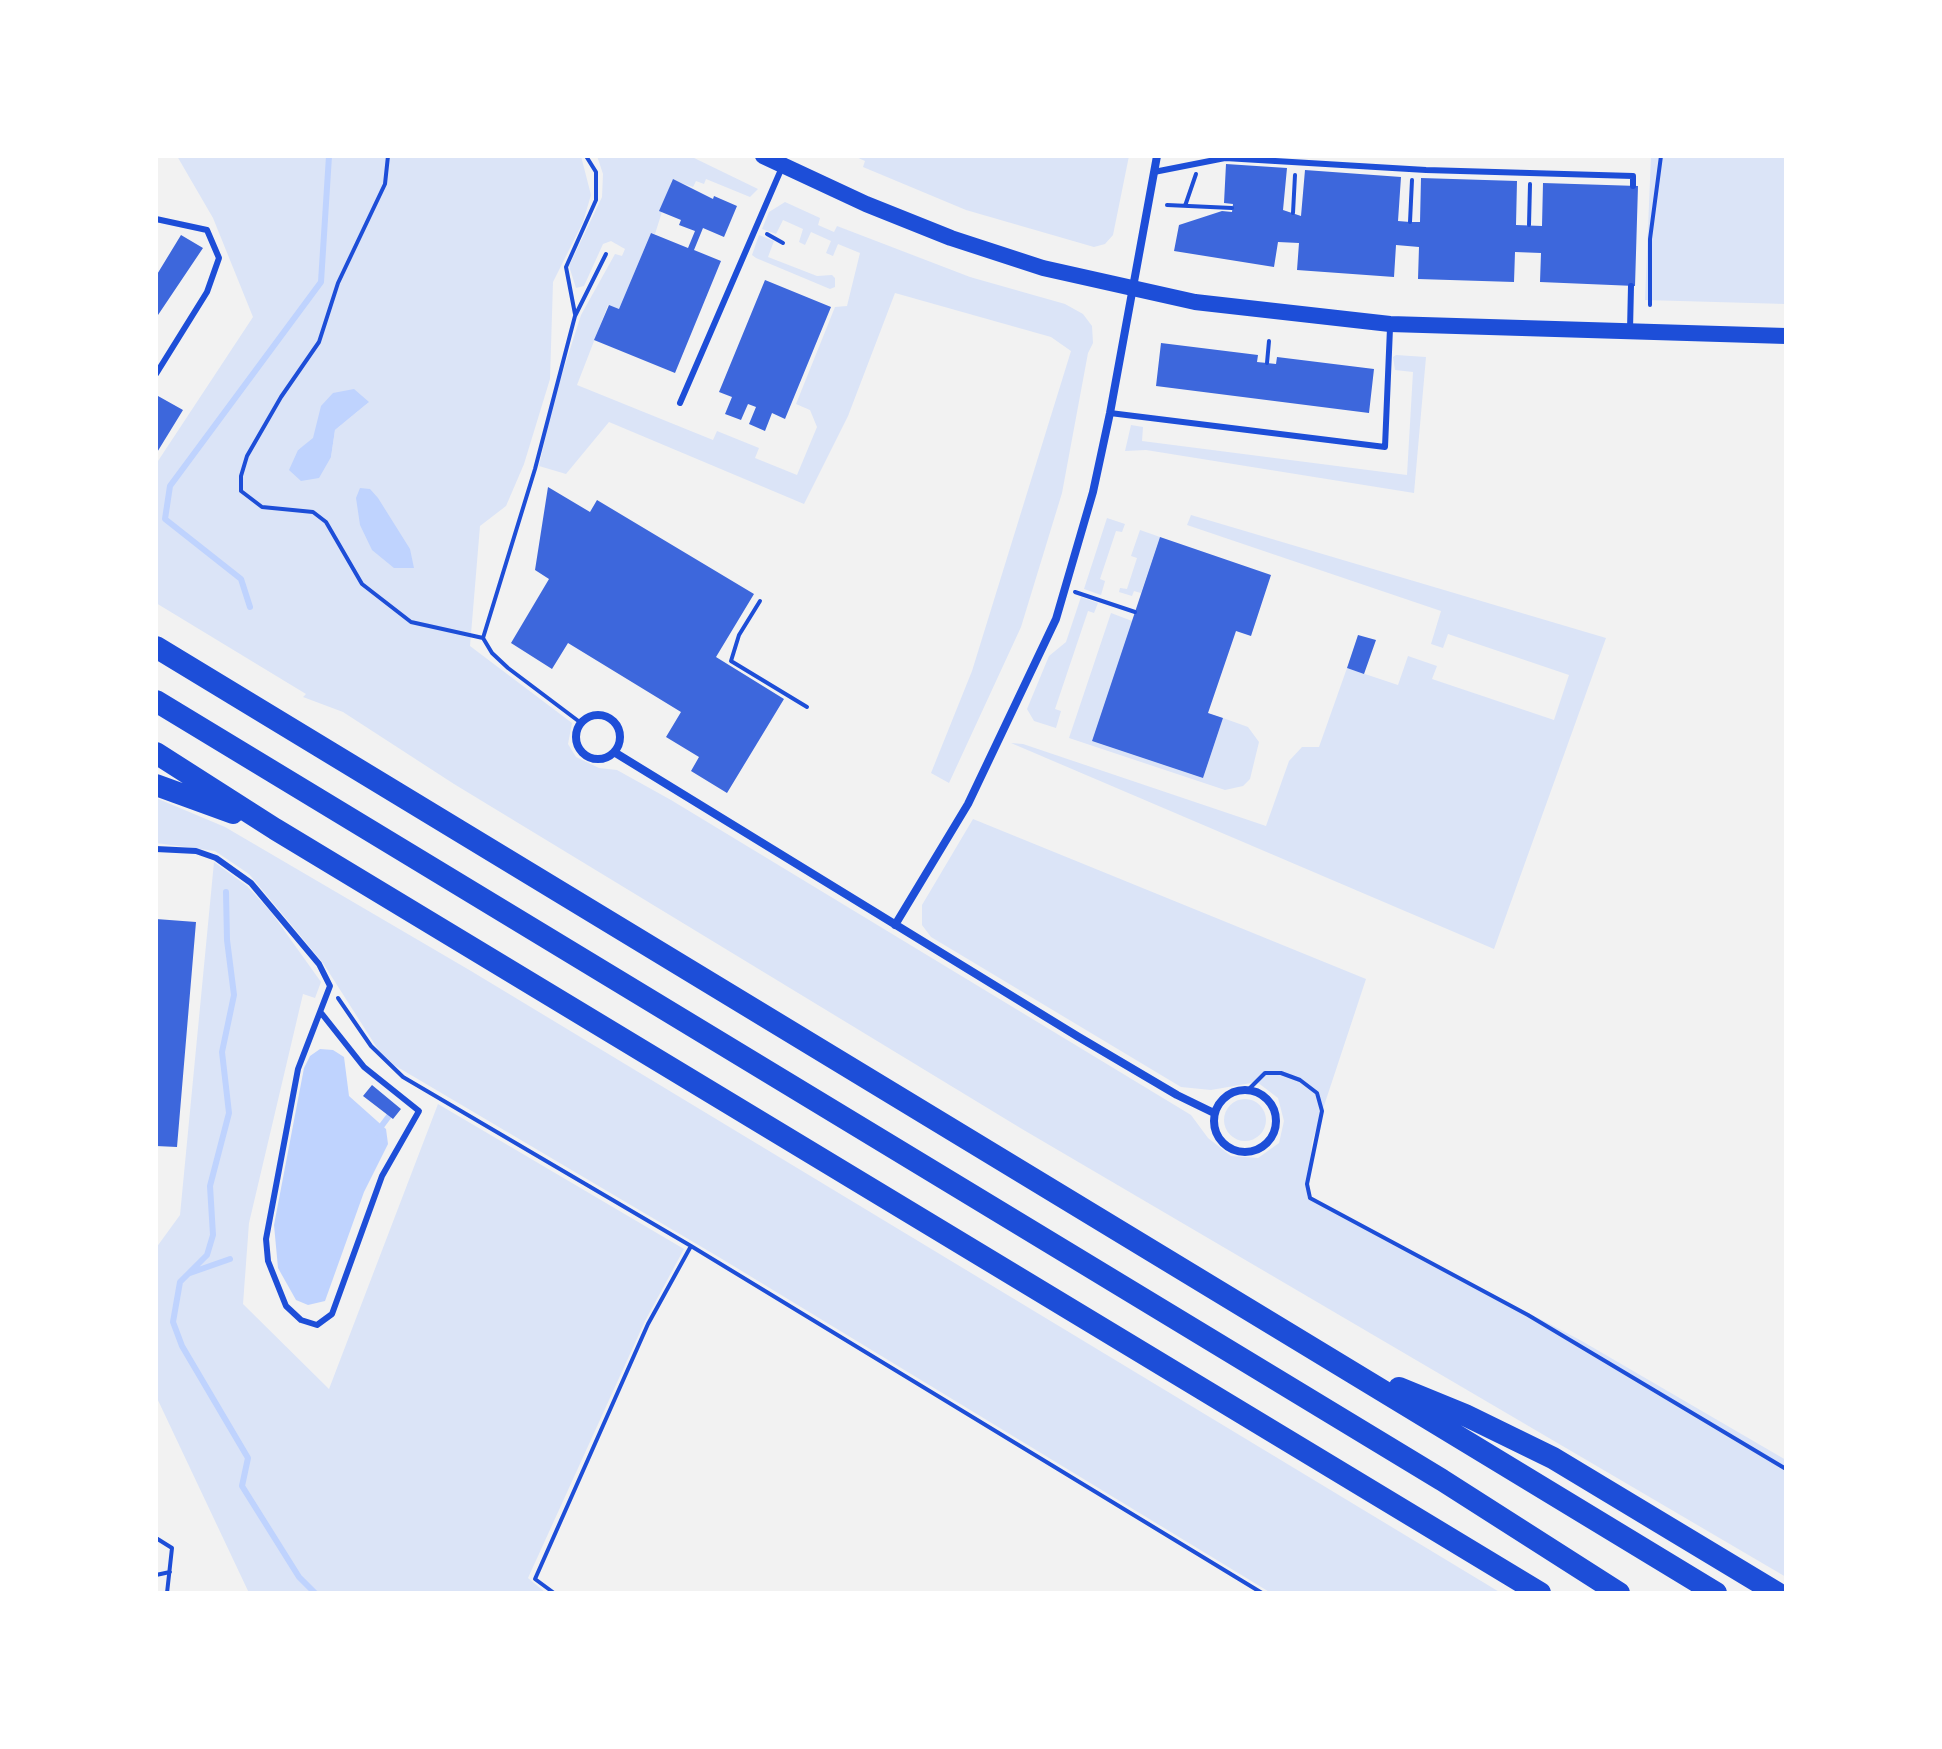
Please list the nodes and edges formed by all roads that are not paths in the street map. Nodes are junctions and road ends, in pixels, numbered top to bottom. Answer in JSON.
{"nodes":[{"id":1,"x":763,"y":156,"type":"edge"},
{"id":2,"x":1157,"y":156,"type":"edge"},
{"id":3,"x":783,"y":165,"type":"junction"},
{"id":4,"x":1154,"y":172,"type":"junction"},
{"id":5,"x":1633,"y":186,"type":"dead end"},
{"id":6,"x":156,"y":219,"type":"edge"},
{"id":7,"x":1631,"y":286,"type":"dead end"},
{"id":8,"x":1135,"y":290,"type":"junction"},
{"id":9,"x":1390,"y":324,"type":"junction"},
{"id":10,"x":1630,"y":331,"type":"junction"},
{"id":11,"x":1786,"y":336,"type":"edge"},
{"id":12,"x":156,"y":374,"type":"edge"},
{"id":13,"x":680,"y":403,"type":"dead end"},
{"id":14,"x":1110,"y":413,"type":"junction"},
{"id":15,"x":156,"y":647,"type":"edge"},
{"id":16,"x":156,"y":701,"type":"edge"},
{"id":17,"x":614,"y":752,"type":"junction"},
{"id":18,"x":156,"y":753,"type":"edge"},
{"id":19,"x":156,"y":785,"type":"edge"},
{"id":20,"x":275,"y":829,"type":"junction"},
{"id":21,"x":156,"y":849,"type":"edge"},
{"id":22,"x":895,"y":925,"type":"junction"},
{"id":23,"x":322,"y":1014,"type":"junction"},
{"id":24,"x":1214,"y":1113,"type":"junction"},
{"id":25,"x":1331,"y":1360,"type":"junction"},
{"id":26,"x":1540,"y":1593,"type":"edge"},
{"id":27,"x":1619,"y":1593,"type":"edge"},
{"id":28,"x":1716,"y":1593,"type":"edge"},
{"id":29,"x":1777,"y":1593,"type":"edge"}],
"edges":[{"from":1,"to":3,"type":"main road"},
{"from":2,"to":4,"type":"street"},
{"from":3,"to":8,"type":"main road"},
{"from":3,"to":13,"type":"lane"},
{"from":4,"to":5,"type":"lane"},
{"from":4,"to":8,"type":"street"},
{"from":6,"to":12,"type":"lane"},
{"from":7,"to":10,"type":"lane"},
{"from":8,"to":9,"type":"main road"},
{"from":8,"to":14,"type":"street"},
{"from":9,"to":10,"type":"main road"},
{"from":9,"to":14,"type":"lane"},
{"from":10,"to":11,"type":"main road"},
{"from":14,"to":22,"type":"street"},
{"from":15,"to":25,"type":"highway"},
{"from":16,"to":27,"type":"highway"},
{"from":17,"to":17,"type":"street"},
{"from":17,"to":22,"type":"street"},
{"from":18,"to":20,"type":"highway"},
{"from":19,"to":20,"type":"highway"},
{"from":20,"to":26,"type":"highway"},
{"from":21,"to":23,"type":"lane"},
{"from":22,"to":24,"type":"street"},
{"from":23,"to":23,"type":"lane"},
{"from":24,"to":24,"type":"street"},
{"from":25,"to":28,"type":"highway"},
{"from":25,"to":29,"type":"highway"}]}
